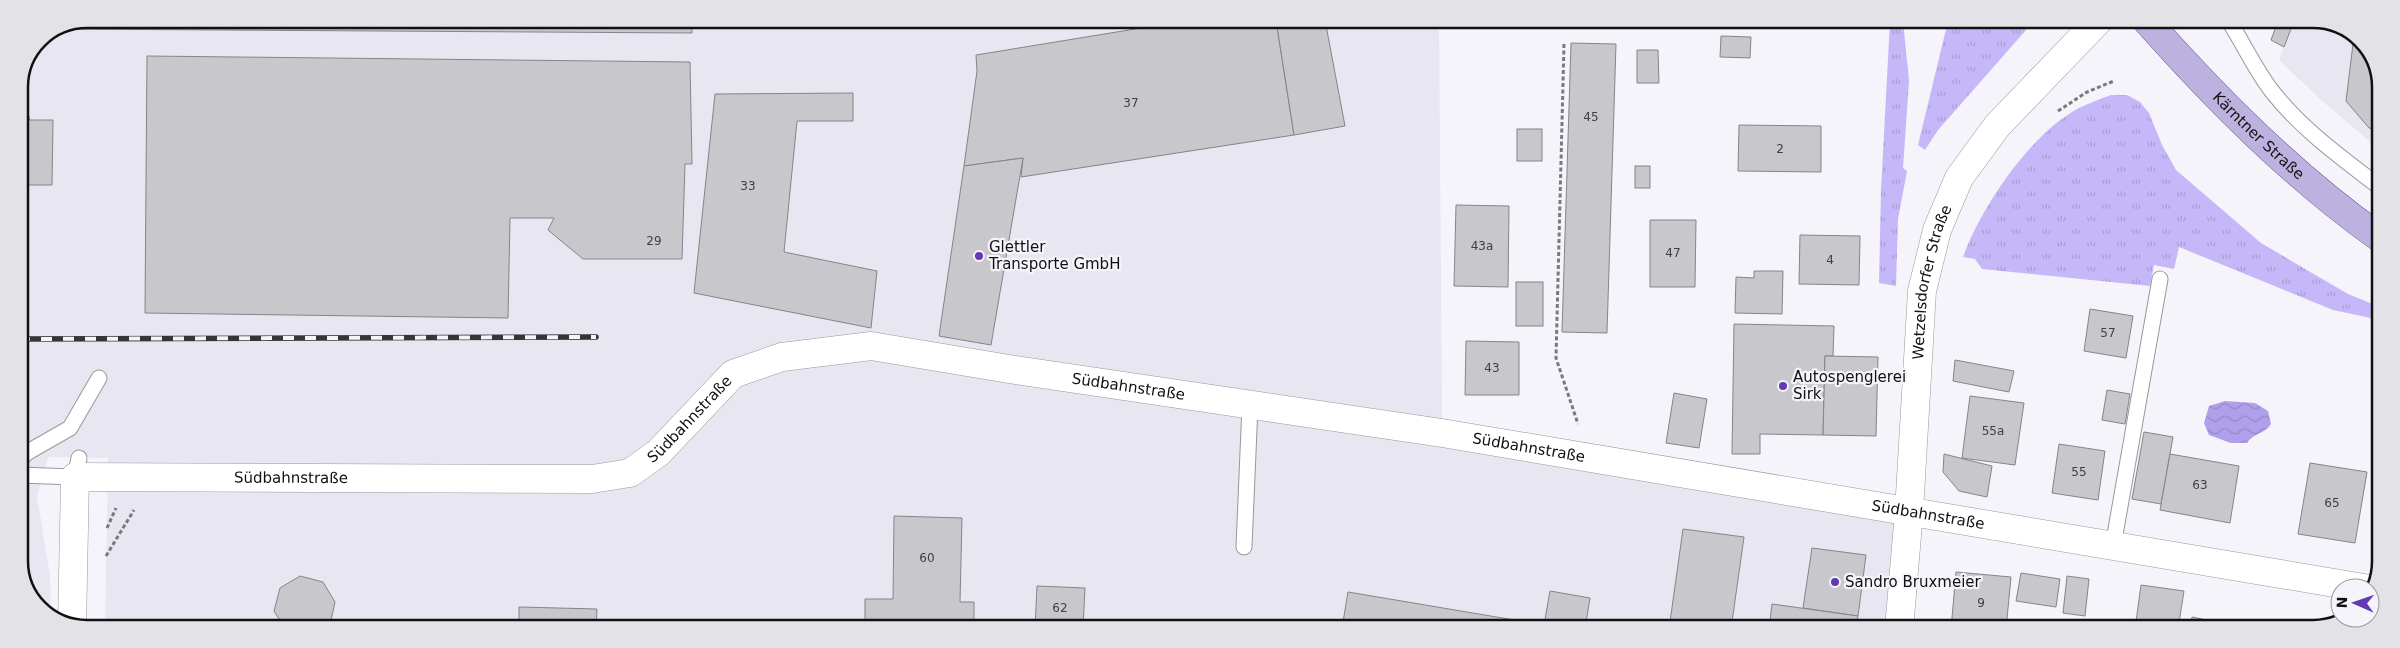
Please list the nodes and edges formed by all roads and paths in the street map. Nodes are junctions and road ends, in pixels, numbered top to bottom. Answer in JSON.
{"nodes":[{"id":1,"x":2091,"y":28,"type":"edge"},
{"id":2,"x":2154,"y":28,"type":"edge"},
{"id":3,"x":2233,"y":28,"type":"edge"},
{"id":4,"x":1564,"y":44,"type":"dead end"},
{"id":5,"x":2114,"y":81,"type":"dead end"},
{"id":6,"x":2054,"y":113,"type":"dead end"},
{"id":7,"x":2372,"y":181,"type":"edge"},
{"id":8,"x":2372,"y":232,"type":"edge"},
{"id":9,"x":2160,"y":279,"type":"dead end"},
{"id":10,"x":99,"y":378,"type":"dead end"},
{"id":11,"x":1250,"y":405,"type":"junction"},
{"id":12,"x":28,"y":454,"type":"edge"},
{"id":13,"x":1589,"y":458,"type":"junction"},
{"id":14,"x":77,"y":467,"type":"junction"},
{"id":15,"x":28,"y":475,"type":"edge"},
{"id":16,"x":138,"y":504,"type":"dead end"},
{"id":17,"x":117,"y":507,"type":"dead end"},
{"id":18,"x":1909,"y":512,"type":"junction"},
{"id":19,"x":105,"y":531,"type":"dead end"},
{"id":20,"x":2112,"y":546,"type":"junction"},
{"id":21,"x":1244,"y":548,"type":"dead end"},
{"id":22,"x":105,"y":557,"type":"dead end"},
{"id":23,"x":2330,"y":582,"type":"edge"},
{"id":24,"x":72,"y":618,"type":"edge"},
{"id":25,"x":1900,"y":620,"type":"edge"}],
"edges":[{"from":1,"to":18,"type":"street","name":"Wetzelsdorfer Straße"},
{"from":2,"to":8,"type":"main road","name":"Kärntner Straße"},
{"from":3,"to":7,"type":"lane"},
{"from":4,"to":13,"type":"path"},
{"from":5,"to":6,"type":"path"},
{"from":9,"to":20,"type":"lane"},
{"from":10,"to":12,"type":"lane"},
{"from":11,"to":13,"type":"street","name":"Südbahnstraße"},
{"from":11,"to":14,"type":"street","name":"Südbahnstraße"},
{"from":11,"to":21,"type":"lane"},
{"from":13,"to":18,"type":"street","name":"Südbahnstraße"},
{"from":14,"to":15,"type":"lane"},
{"from":14,"to":24,"type":"street"},
{"from":16,"to":22,"type":"path"},
{"from":17,"to":19,"type":"path"},
{"from":18,"to":20,"type":"street","name":"Südbahnstraße"},
{"from":18,"to":25,"type":"street","name":"Wetzelsdorfer Straße"},
{"from":20,"to":23,"type":"street","name":"Südbahnstraße"}]}
